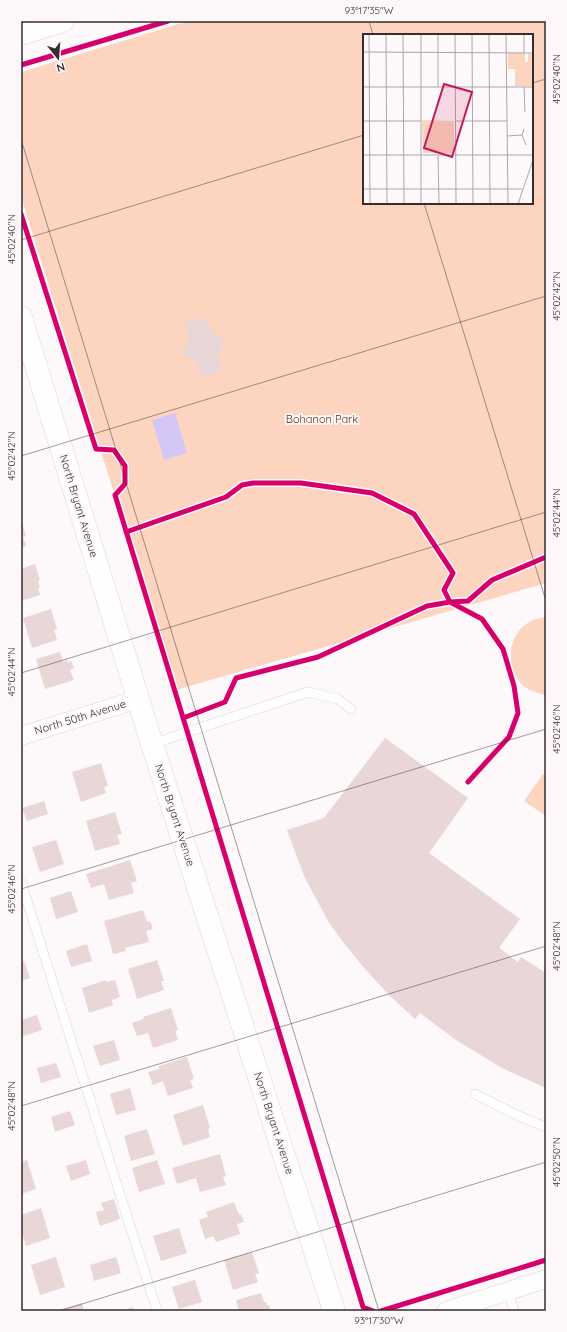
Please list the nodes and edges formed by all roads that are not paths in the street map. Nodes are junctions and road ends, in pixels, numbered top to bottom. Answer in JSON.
{"nodes":[{"id":1,"x":63,"y":21,"type":"edge"},
{"id":2,"x":21,"y":34,"type":"edge"},
{"id":3,"x":21,"y":317,"type":"edge"},
{"id":4,"x":138,"y":699,"type":"junction"},
{"id":5,"x":351,"y":709,"type":"dead end"},
{"id":6,"x":21,"y":736,"type":"edge"},
{"id":7,"x":152,"y":744,"type":"junction"},
{"id":8,"x":21,"y":882,"type":"edge"},
{"id":9,"x":475,"y":1094,"type":"dead end"},
{"id":10,"x":546,"y":1127,"type":"edge"},
{"id":11,"x":546,"y":1279,"type":"edge"},
{"id":12,"x":508,"y":1291,"type":"junction"},
{"id":13,"x":157,"y":1311,"type":"edge"},
{"id":14,"x":334,"y":1311,"type":"edge"},
{"id":15,"x":446,"y":1311,"type":"edge"},
{"id":16,"x":514,"y":1311,"type":"edge"}],
"edges":[{"from":1,"to":2,"type":"street"},
{"from":3,"to":4,"type":"street","name":"North Bryant Avenue"},
{"from":4,"to":6,"type":"street","name":"North 50th Avenue"},
{"from":4,"to":7,"type":"street","name":"North Bryant Avenue"},
{"from":5,"to":7,"type":"lane"},
{"from":7,"to":14,"type":"street","name":"North Bryant Avenue"},
{"from":8,"to":13,"type":"lane"},
{"from":9,"to":10,"type":"lane"},
{"from":11,"to":12,"type":"street"},
{"from":12,"to":15,"type":"street"},
{"from":12,"to":16,"type":"lane"}]}
